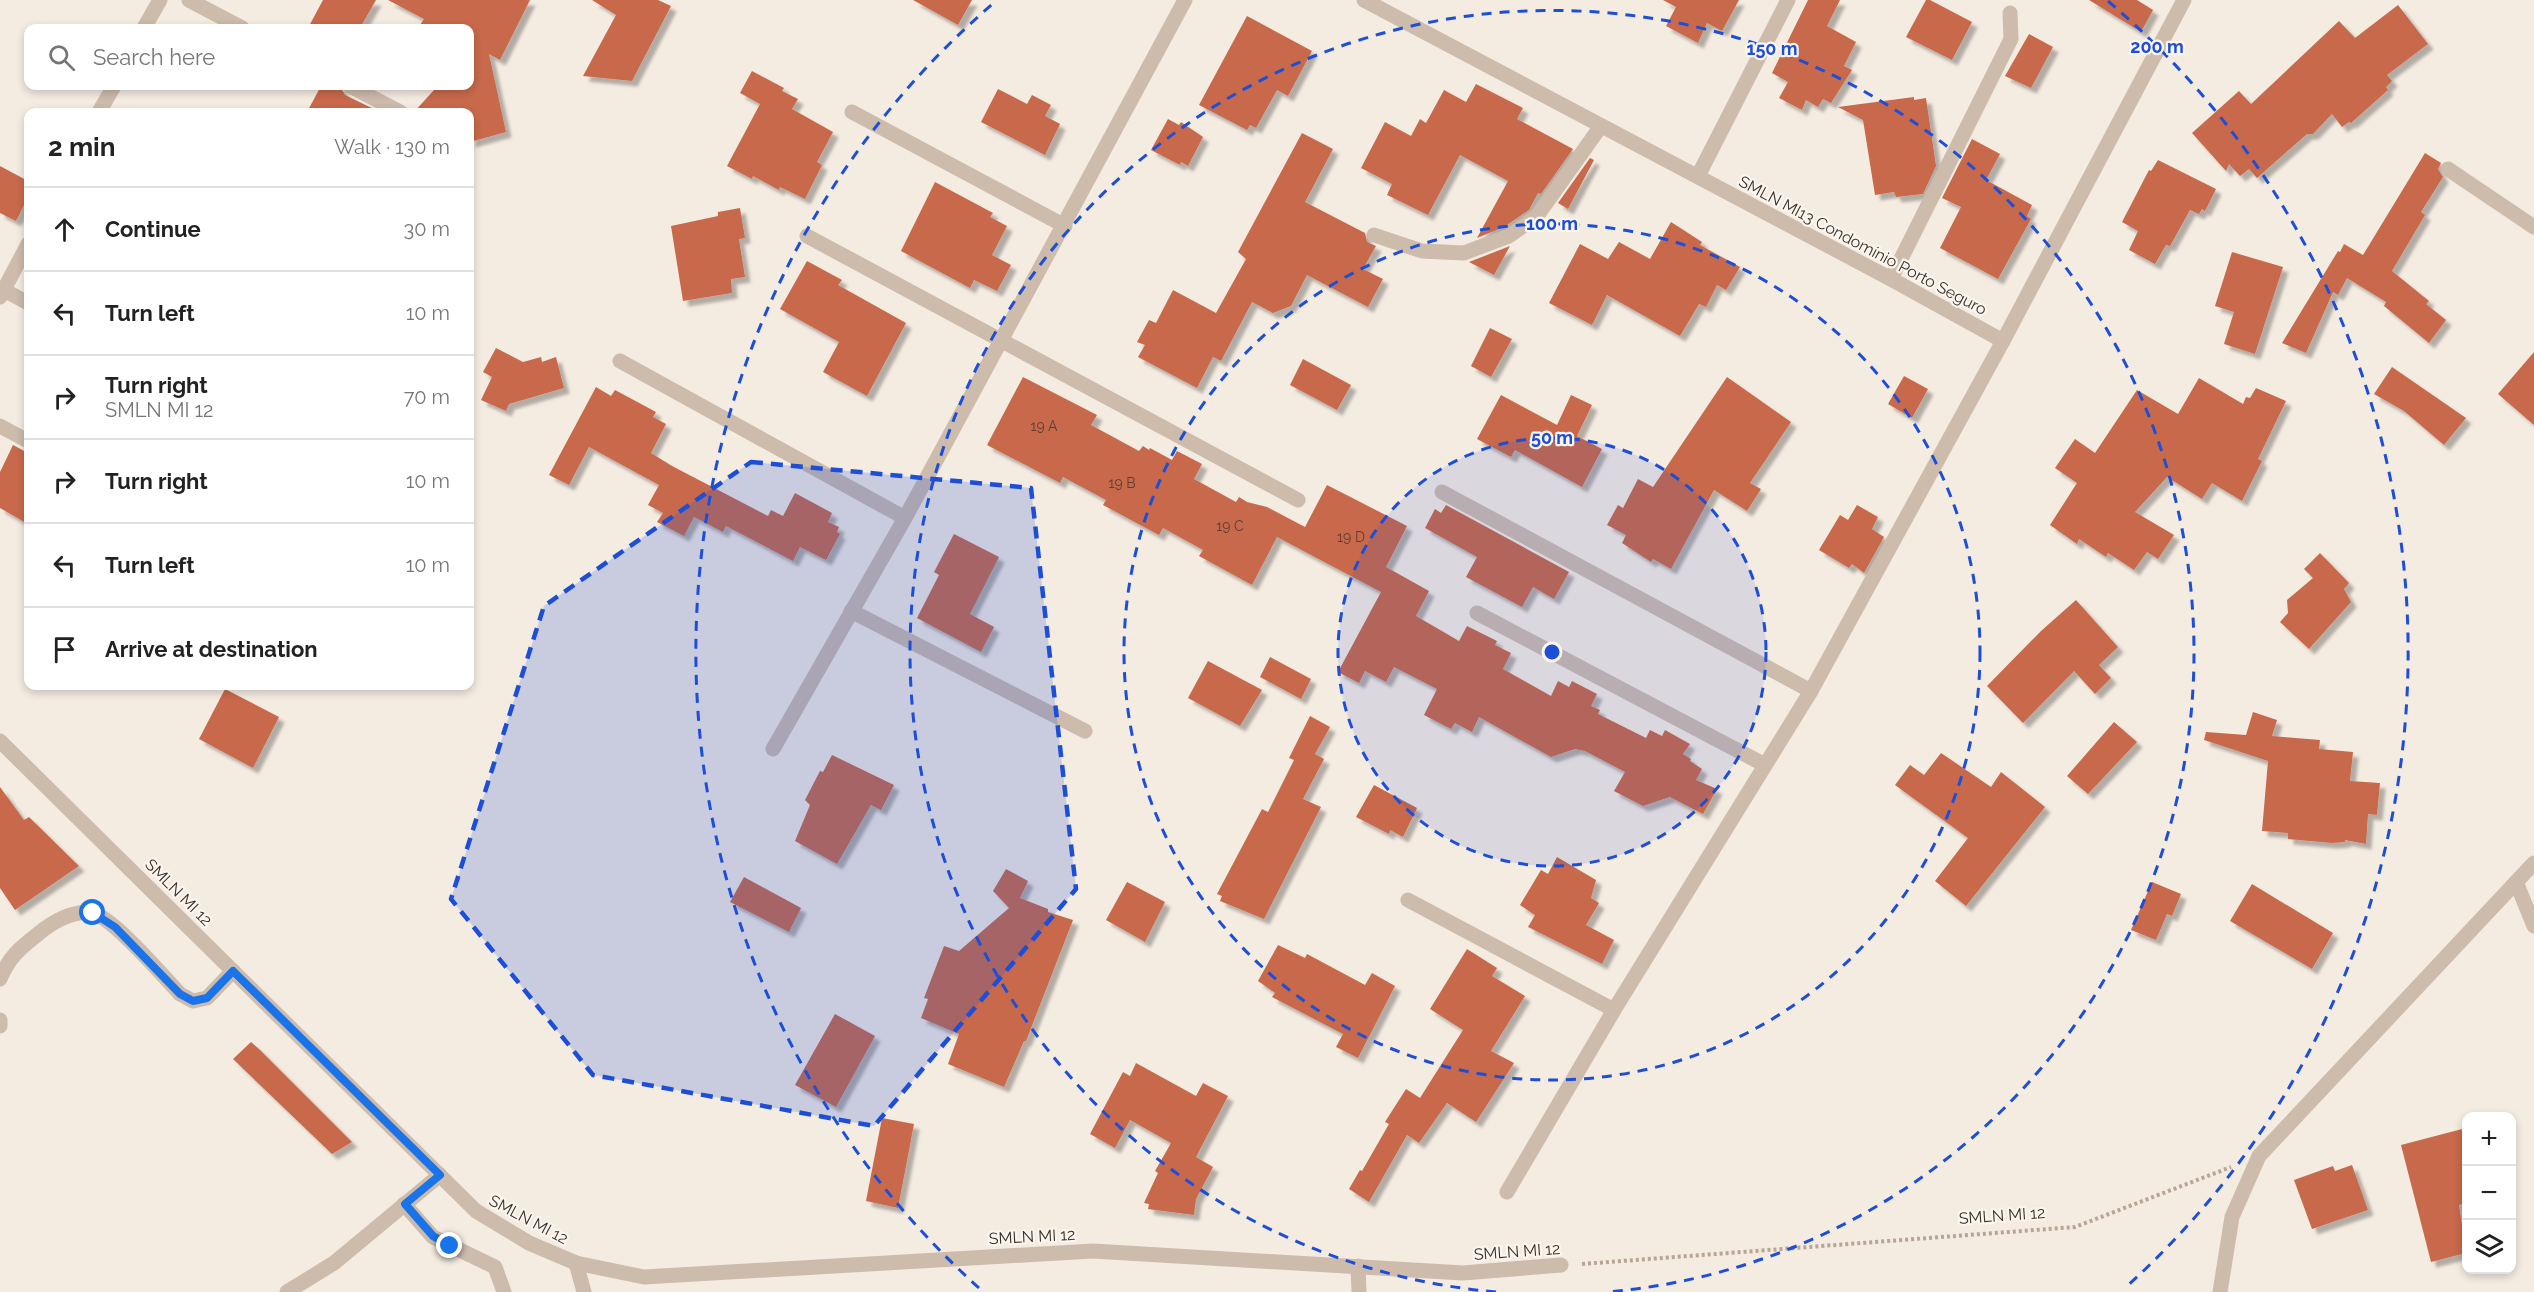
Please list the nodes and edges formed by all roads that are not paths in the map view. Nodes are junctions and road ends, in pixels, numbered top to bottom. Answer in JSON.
{"nodes":[{"id":1,"x":160,"y":0,"type":"edge"},
{"id":2,"x":189,"y":0,"type":"edge"},
{"id":3,"x":1185,"y":0,"type":"edge"},
{"id":4,"x":1364,"y":0,"type":"edge"},
{"id":5,"x":1788,"y":0,"type":"edge"},
{"id":6,"x":2184,"y":0,"type":"edge"},
{"id":7,"x":2010,"y":13,"type":"dead end"},
{"id":8,"x":146,"y":24,"type":"edge"},
{"id":9,"x":234,"y":24,"type":"edge"},
{"id":10,"x":112,"y":90,"type":"edge"},
{"id":11,"x":358,"y":90,"type":"edge"},
{"id":12,"x":101,"y":108,"type":"edge"},
{"id":13,"x":392,"y":108,"type":"edge"},
{"id":14,"x":852,"y":112,"type":"dead end"},
{"id":15,"x":1601,"y":126,"type":"junction"},
{"id":16,"x":2448,"y":169,"type":"dead end"},
{"id":17,"x":1698,"y":177,"type":"junction"},
{"id":18,"x":1065,"y":226,"type":"junction"},
{"id":19,"x":2534,"y":228,"type":"edge"},
{"id":20,"x":1374,"y":235,"type":"dead end"},
{"id":21,"x":807,"y":236,"type":"dead end"},
{"id":22,"x":24,"y":252,"type":"edge"},
{"id":23,"x":1891,"y":279,"type":"junction"},
{"id":24,"x":2,"y":294,"type":"edge"},
{"id":25,"x":24,"y":302,"type":"edge"},
{"id":26,"x":2004,"y":342,"type":"junction"},
{"id":27,"x":1001,"y":343,"type":"junction"},
{"id":28,"x":620,"y":361,"type":"dead end"},
{"id":29,"x":0,"y":426,"type":"edge"},
{"id":30,"x":24,"y":439,"type":"edge"},
{"id":31,"x":1442,"y":492,"type":"dead end"},
{"id":32,"x":1298,"y":500,"type":"dead end"},
{"id":33,"x":905,"y":518,"type":"junction"},
{"id":34,"x":851,"y":611,"type":"junction"},
{"id":35,"x":1477,"y":613,"type":"dead end"},
{"id":36,"x":1811,"y":691,"type":"junction"},
{"id":37,"x":1084,"y":731,"type":"dead end"},
{"id":38,"x":0,"y":741,"type":"edge"},
{"id":39,"x":773,"y":749,"type":"dead end"},
{"id":40,"x":1765,"y":765,"type":"junction"},
{"id":41,"x":2534,"y":862,"type":"edge"},
{"id":42,"x":2516,"y":882,"type":"junction"},
{"id":43,"x":1408,"y":900,"type":"dead end"},
{"id":44,"x":2534,"y":926,"type":"edge"},
{"id":45,"x":233,"y":971,"type":"junction"},
{"id":46,"x":0,"y":979,"type":"edge"},
{"id":47,"x":1614,"y":1010,"type":"junction"},
{"id":48,"x":0,"y":1020,"type":"edge"},
{"id":49,"x":0,"y":1026,"type":"edge"},
{"id":50,"x":440,"y":1175,"type":"junction"},
{"id":51,"x":1507,"y":1192,"type":"dead end"},
{"id":52,"x":405,"y":1204,"type":"junction"},
{"id":53,"x":576,"y":1263,"type":"junction"},
{"id":54,"x":1561,"y":1265,"type":"road end"},
{"id":55,"x":1358,"y":1266,"type":"junction"},
{"id":56,"x":288,"y":1292,"type":"edge"},
{"id":57,"x":504,"y":1292,"type":"edge"},
{"id":58,"x":584,"y":1292,"type":"edge"},
{"id":59,"x":1359,"y":1292,"type":"edge"},
{"id":60,"x":2220,"y":1292,"type":"edge"}],
"edges":[{"from":1,"to":8,"type":"street"},
{"from":2,"to":9,"type":"street"},
{"from":3,"to":18,"type":"street"},
{"from":4,"to":15,"type":"street","name":"SMLN MI13 Condomínio Porto Seguro"},
{"from":5,"to":17,"type":"street"},
{"from":6,"to":26,"type":"street"},
{"from":7,"to":23,"type":"street"},
{"from":10,"to":12,"type":"street"},
{"from":11,"to":13,"type":"street"},
{"from":14,"to":18,"type":"street"},
{"from":15,"to":17,"type":"street","name":"SMLN MI13 Condomínio Porto Seguro"},
{"from":15,"to":20,"type":"street"},
{"from":16,"to":19,"type":"street"},
{"from":17,"to":23,"type":"street","name":"SMLN MI13 Condomínio Porto Seguro"},
{"from":18,"to":27,"type":"street"},
{"from":21,"to":27,"type":"street"},
{"from":22,"to":24,"type":"street"},
{"from":23,"to":26,"type":"street","name":"SMLN MI13 Condomínio Porto Seguro"},
{"from":24,"to":25,"type":"street"},
{"from":26,"to":36,"type":"street"},
{"from":27,"to":32,"type":"street"},
{"from":27,"to":33,"type":"street"},
{"from":28,"to":33,"type":"street"},
{"from":29,"to":30,"type":"street"},
{"from":31,"to":36,"type":"street"},
{"from":33,"to":34,"type":"street"},
{"from":34,"to":37,"type":"street"},
{"from":34,"to":39,"type":"street"},
{"from":35,"to":40,"type":"street"},
{"from":36,"to":40,"type":"street"},
{"from":38,"to":45,"type":"street","name":"SMLN MI 12"},
{"from":40,"to":47,"type":"street"},
{"from":41,"to":42,"type":"street"},
{"from":42,"to":44,"type":"street"},
{"from":42,"to":60,"type":"street"},
{"from":43,"to":47,"type":"street"},
{"from":45,"to":46,"type":"street"},
{"from":45,"to":50,"type":"street","name":"SMLN MI 12"},
{"from":47,"to":51,"type":"street"},
{"from":48,"to":49,"type":"street"},
{"from":50,"to":52,"type":"street"},
{"from":50,"to":53,"type":"street","name":"SMLN MI 12"},
{"from":52,"to":56,"type":"street"},
{"from":52,"to":57,"type":"street"},
{"from":53,"to":55,"type":"street","name":"SMLN MI 12"},
{"from":53,"to":58,"type":"street"},
{"from":54,"to":55,"type":"street","name":"SMLN MI 12"},
{"from":55,"to":59,"type":"street"}]}
